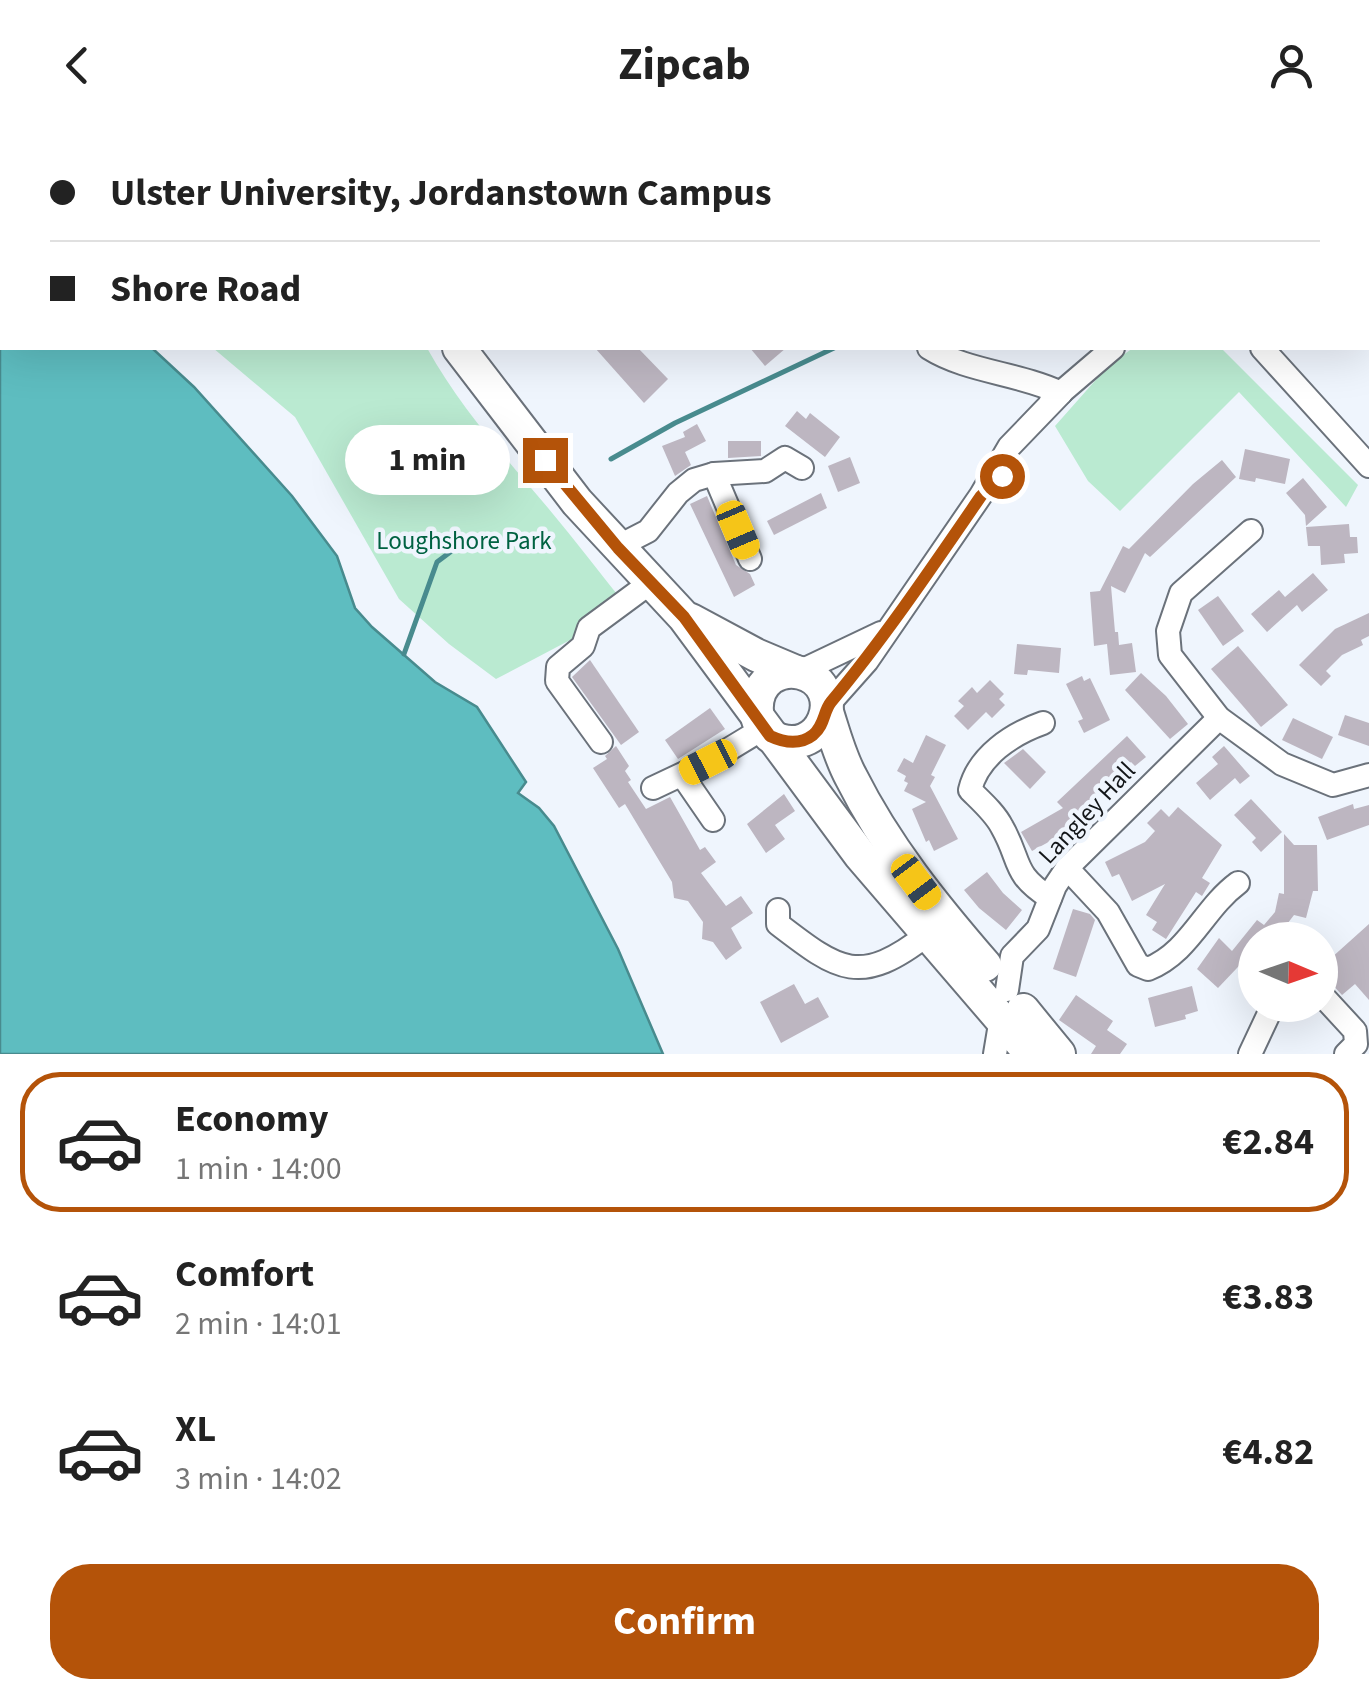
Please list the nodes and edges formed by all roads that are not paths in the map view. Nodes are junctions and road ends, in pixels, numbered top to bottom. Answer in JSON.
{"nodes":[{"id":1,"x":460,"y":350,"type":"edge"},
{"id":2,"x":933,"y":350,"type":"edge"},
{"id":3,"x":1111,"y":350,"type":"edge"},
{"id":4,"x":1267,"y":350,"type":"edge"},
{"id":5,"x":1061,"y":393,"type":"junction"},
{"id":6,"x":1369,"y":466,"type":"edge"},
{"id":7,"x":802,"y":468,"type":"dead end"},
{"id":8,"x":714,"y":474,"type":"junction"},
{"id":9,"x":1252,"y":532,"type":"dead end"},
{"id":10,"x":750,"y":559,"type":"dead end"},
{"id":11,"x":635,"y":566,"type":"junction"},
{"id":12,"x":684,"y":617,"type":"junction"},
{"id":13,"x":884,"y":632,"type":"junction"},
{"id":14,"x":797,"y":672,"type":"junction"},
{"id":15,"x":827,"y":709,"type":"junction"},
{"id":16,"x":1218,"y":718,"type":"junction"},
{"id":17,"x":1043,"y":722,"type":"dead end"},
{"id":18,"x":764,"y":728,"type":"junction"},
{"id":19,"x":600,"y":742,"type":"dead end"},
{"id":20,"x":1369,"y":774,"type":"edge"},
{"id":21,"x":682,"y":775,"type":"junction"},
{"id":22,"x":653,"y":788,"type":"dead end"},
{"id":23,"x":713,"y":820,"type":"dead end"},
{"id":24,"x":1067,"y":868,"type":"junction"},
{"id":25,"x":1238,"y":883,"type":"dead end"},
{"id":26,"x":1050,"y":898,"type":"junction"},
{"id":27,"x":771,"y":921,"type":"dead end"},
{"id":28,"x":928,"y":934,"type":"junction"},
{"id":29,"x":977,"y":956,"type":"junction"},
{"id":30,"x":1012,"y":956,"type":"junction"},
{"id":31,"x":1004,"y":1004,"type":"junction"},
{"id":32,"x":1338,"y":1013,"type":"edge"},
{"id":33,"x":1264,"y":1022,"type":"edge"},
{"id":34,"x":996,"y":1054,"type":"edge"},
{"id":35,"x":1031,"y":1054,"type":"edge"},
{"id":36,"x":1059,"y":1054,"type":"edge"},
{"id":37,"x":1250,"y":1054,"type":"edge"},
{"id":38,"x":1267,"y":1054,"type":"edge"},
{"id":39,"x":1346,"y":1054,"type":"edge"}],
"edges":[{"from":1,"to":11,"type":"highway"},
{"from":2,"to":5,"type":"street"},
{"from":3,"to":5,"type":"street"},
{"from":4,"to":6,"type":"street"},
{"from":5,"to":13,"type":"street"},
{"from":7,"to":8,"type":"street"},
{"from":8,"to":10,"type":"street"},
{"from":8,"to":11,"type":"street"},
{"from":9,"to":16,"type":"street"},
{"from":11,"to":12,"type":"highway"},
{"from":11,"to":19,"type":"street"},
{"from":12,"to":14,"type":"highway"},
{"from":12,"to":18,"type":"highway"},
{"from":13,"to":14,"type":"street"},
{"from":13,"to":15,"type":"street"},
{"from":14,"to":15,"type":"highway"},
{"from":14,"to":18,"type":"highway"},
{"from":15,"to":18,"type":"highway"},
{"from":15,"to":29,"type":"highway"},
{"from":16,"to":20,"type":"street"},
{"from":16,"to":24,"type":"street","name":"Langley Hall"},
{"from":17,"to":26,"type":"street"},
{"from":18,"to":21,"type":"street"},
{"from":18,"to":28,"type":"highway"},
{"from":21,"to":22,"type":"street"},
{"from":21,"to":23,"type":"street"},
{"from":24,"to":25,"type":"street"},
{"from":24,"to":26,"type":"street","name":"Langley Hall"},
{"from":26,"to":30,"type":"street","name":"Langley Hall"},
{"from":27,"to":28,"type":"street"},
{"from":28,"to":31,"type":"highway"},
{"from":29,"to":30,"type":"street"},
{"from":29,"to":31,"type":"highway"},
{"from":30,"to":31,"type":"street","name":"Langley Hall"},
{"from":31,"to":34,"type":"street","name":"Langley Hall"},
{"from":31,"to":35,"type":"highway"},
{"from":31,"to":36,"type":"highway"},
{"from":32,"to":39,"type":"street"},
{"from":33,"to":37,"type":"street"},
{"from":37,"to":38,"type":"street"}]}
